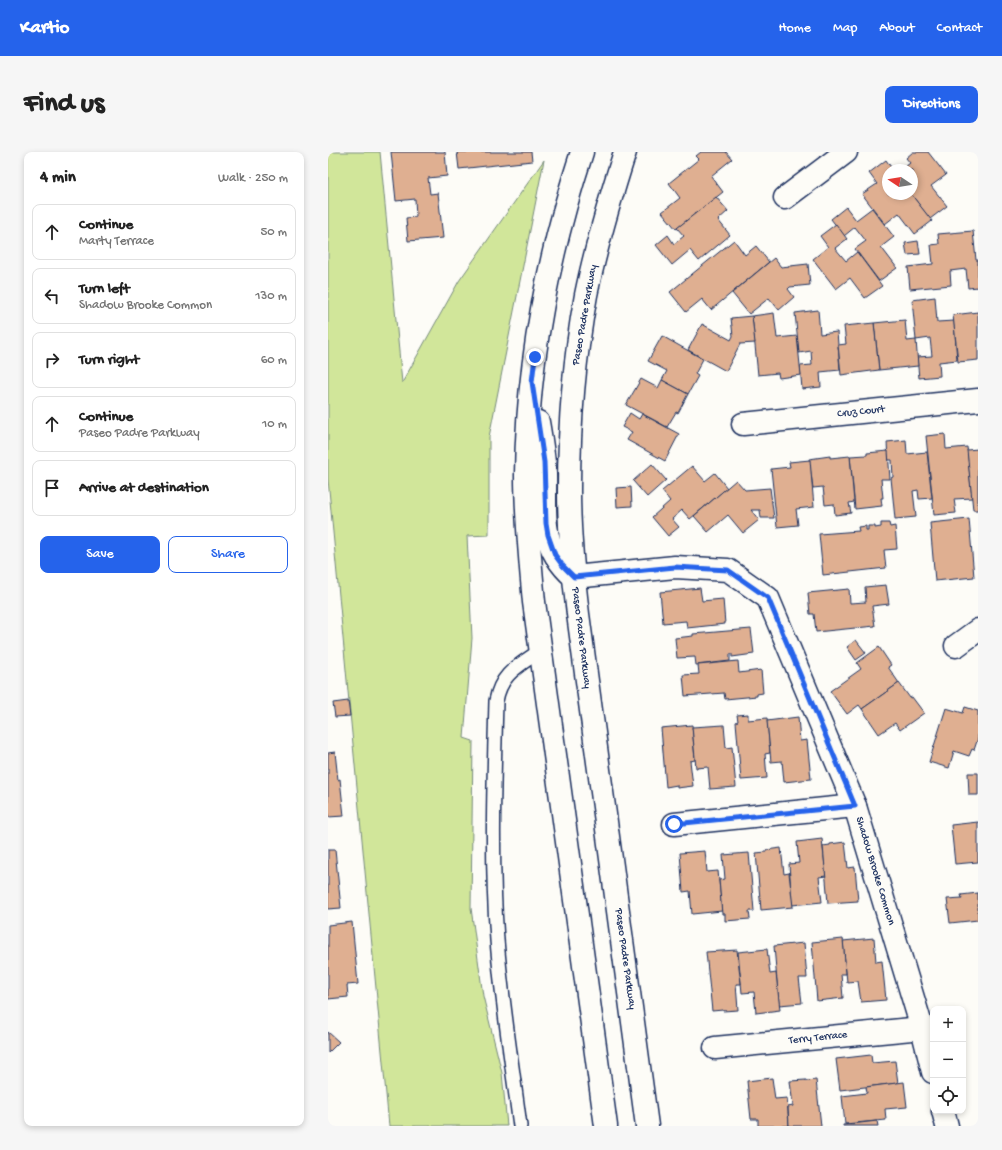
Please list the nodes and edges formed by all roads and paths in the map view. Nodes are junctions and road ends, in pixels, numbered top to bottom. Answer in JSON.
{"nodes":[{"id":1,"x":582,"y":152,"type":"edge"},
{"id":2,"x":625,"y":152,"type":"edge"},
{"id":3,"x":846,"y":152,"type":"edge"},
{"id":4,"x":785,"y":198,"type":"dead end"},
{"id":5,"x":532,"y":382,"type":"junction"},
{"id":6,"x":978,"y":400,"type":"edge"},
{"id":7,"x":743,"y":424,"type":"dead end"},
{"id":8,"x":574,"y":577,"type":"junction"},
{"id":9,"x":978,"y":630,"type":"edge"},
{"id":10,"x":956,"y":646,"type":"dead end"},
{"id":11,"x":541,"y":650,"type":"junction"},
{"id":12,"x":855,"y":806,"type":"junction"},
{"id":13,"x":674,"y":824,"type":"dead end"},
{"id":14,"x":922,"y":1028,"type":"junction"},
{"id":15,"x":715,"y":1048,"type":"dead end"},
{"id":16,"x":930,"y":1060,"type":"edge"},
{"id":17,"x":944,"y":1114,"type":"edge"},
{"id":18,"x":520,"y":1126,"type":"edge"},
{"id":19,"x":606,"y":1126,"type":"edge"},
{"id":20,"x":647,"y":1126,"type":"edge"},
{"id":21,"x":947,"y":1126,"type":"edge"}],
"edges":[{"from":1,"to":5,"type":"main road"},
{"from":2,"to":8,"type":"main road","name":"Paseo Padre Parkway"},
{"from":3,"to":4,"type":"main road"},
{"from":5,"to":8,"type":"main road"},
{"from":5,"to":11,"type":"main road"},
{"from":6,"to":7,"type":"main road","name":"Cruz Court"},
{"from":8,"to":12,"type":"main road","name":"Shadow Brooke Common"},
{"from":8,"to":20,"type":"main road","name":"Paseo Padre Parkway"},
{"from":9,"to":10,"type":"main road"},
{"from":11,"to":18,"type":"lane"},
{"from":11,"to":19,"type":"main road"},
{"from":12,"to":13,"type":"main road"},
{"from":12,"to":14,"type":"main road","name":"Shadow Brooke Common"},
{"from":14,"to":15,"type":"main road","name":"Terry Terrace"},
{"from":14,"to":16,"type":"main road","name":"Shadow Brooke Common"},
{"from":17,"to":21,"type":"main road"}]}
